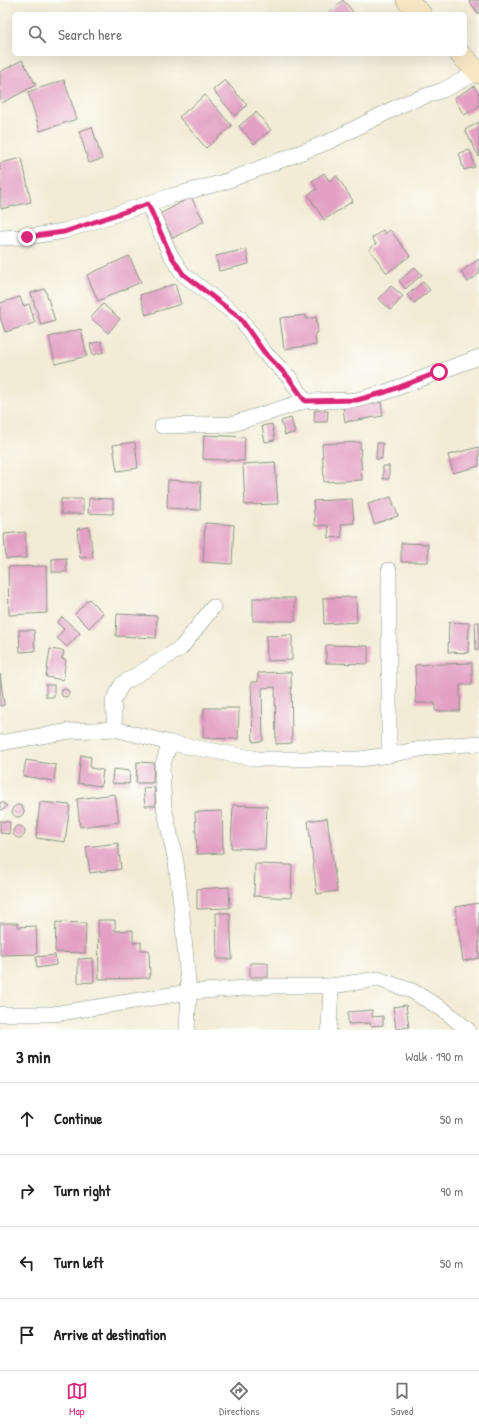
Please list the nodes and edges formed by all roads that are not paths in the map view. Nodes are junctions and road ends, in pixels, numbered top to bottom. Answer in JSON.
{"nodes":[{"id":1,"x":407,"y":0,"type":"edge"},
{"id":2,"x":419,"y":12,"type":"edge"},
{"id":3,"x":462,"y":56,"type":"edge"},
{"id":4,"x":478,"y":73,"type":"edge"},
{"id":5,"x":148,"y":204,"type":"junction"},
{"id":6,"x":0,"y":238,"type":"edge"},
{"id":7,"x":479,"y":357,"type":"edge"},
{"id":8,"x":305,"y":401,"type":"junction"},
{"id":9,"x":162,"y":426,"type":"dead end"},
{"id":10,"x":389,"y":570,"type":"dead end"},
{"id":11,"x":213,"y":607,"type":"dead end"},
{"id":12,"x":115,"y":729,"type":"junction"},
{"id":13,"x":0,"y":743,"type":"edge"},
{"id":14,"x":170,"y":743,"type":"junction"},
{"id":15,"x":479,"y":743,"type":"edge"},
{"id":16,"x":389,"y":755,"type":"junction"},
{"id":17,"x":331,"y":986,"type":"junction"},
{"id":18,"x":189,"y":992,"type":"junction"},
{"id":19,"x":0,"y":1014,"type":"edge"},
{"id":20,"x":187,"y":1030,"type":"edge"},
{"id":21,"x":329,"y":1030,"type":"edge"},
{"id":22,"x":468,"y":1030,"type":"edge"}],
"edges":[{"from":1,"to":2,"type":"street"},
{"from":3,"to":4,"type":"street"},
{"from":4,"to":5,"type":"street"},
{"from":5,"to":6,"type":"street"},
{"from":5,"to":8,"type":"street"},
{"from":7,"to":8,"type":"street"},
{"from":8,"to":9,"type":"street"},
{"from":10,"to":16,"type":"street"},
{"from":11,"to":12,"type":"street"},
{"from":12,"to":13,"type":"street"},
{"from":12,"to":14,"type":"street"},
{"from":14,"to":16,"type":"street"},
{"from":14,"to":18,"type":"street"},
{"from":15,"to":16,"type":"street"},
{"from":17,"to":18,"type":"street"},
{"from":17,"to":21,"type":"street"},
{"from":17,"to":22,"type":"street"},
{"from":18,"to":19,"type":"street"},
{"from":18,"to":20,"type":"street"}]}
